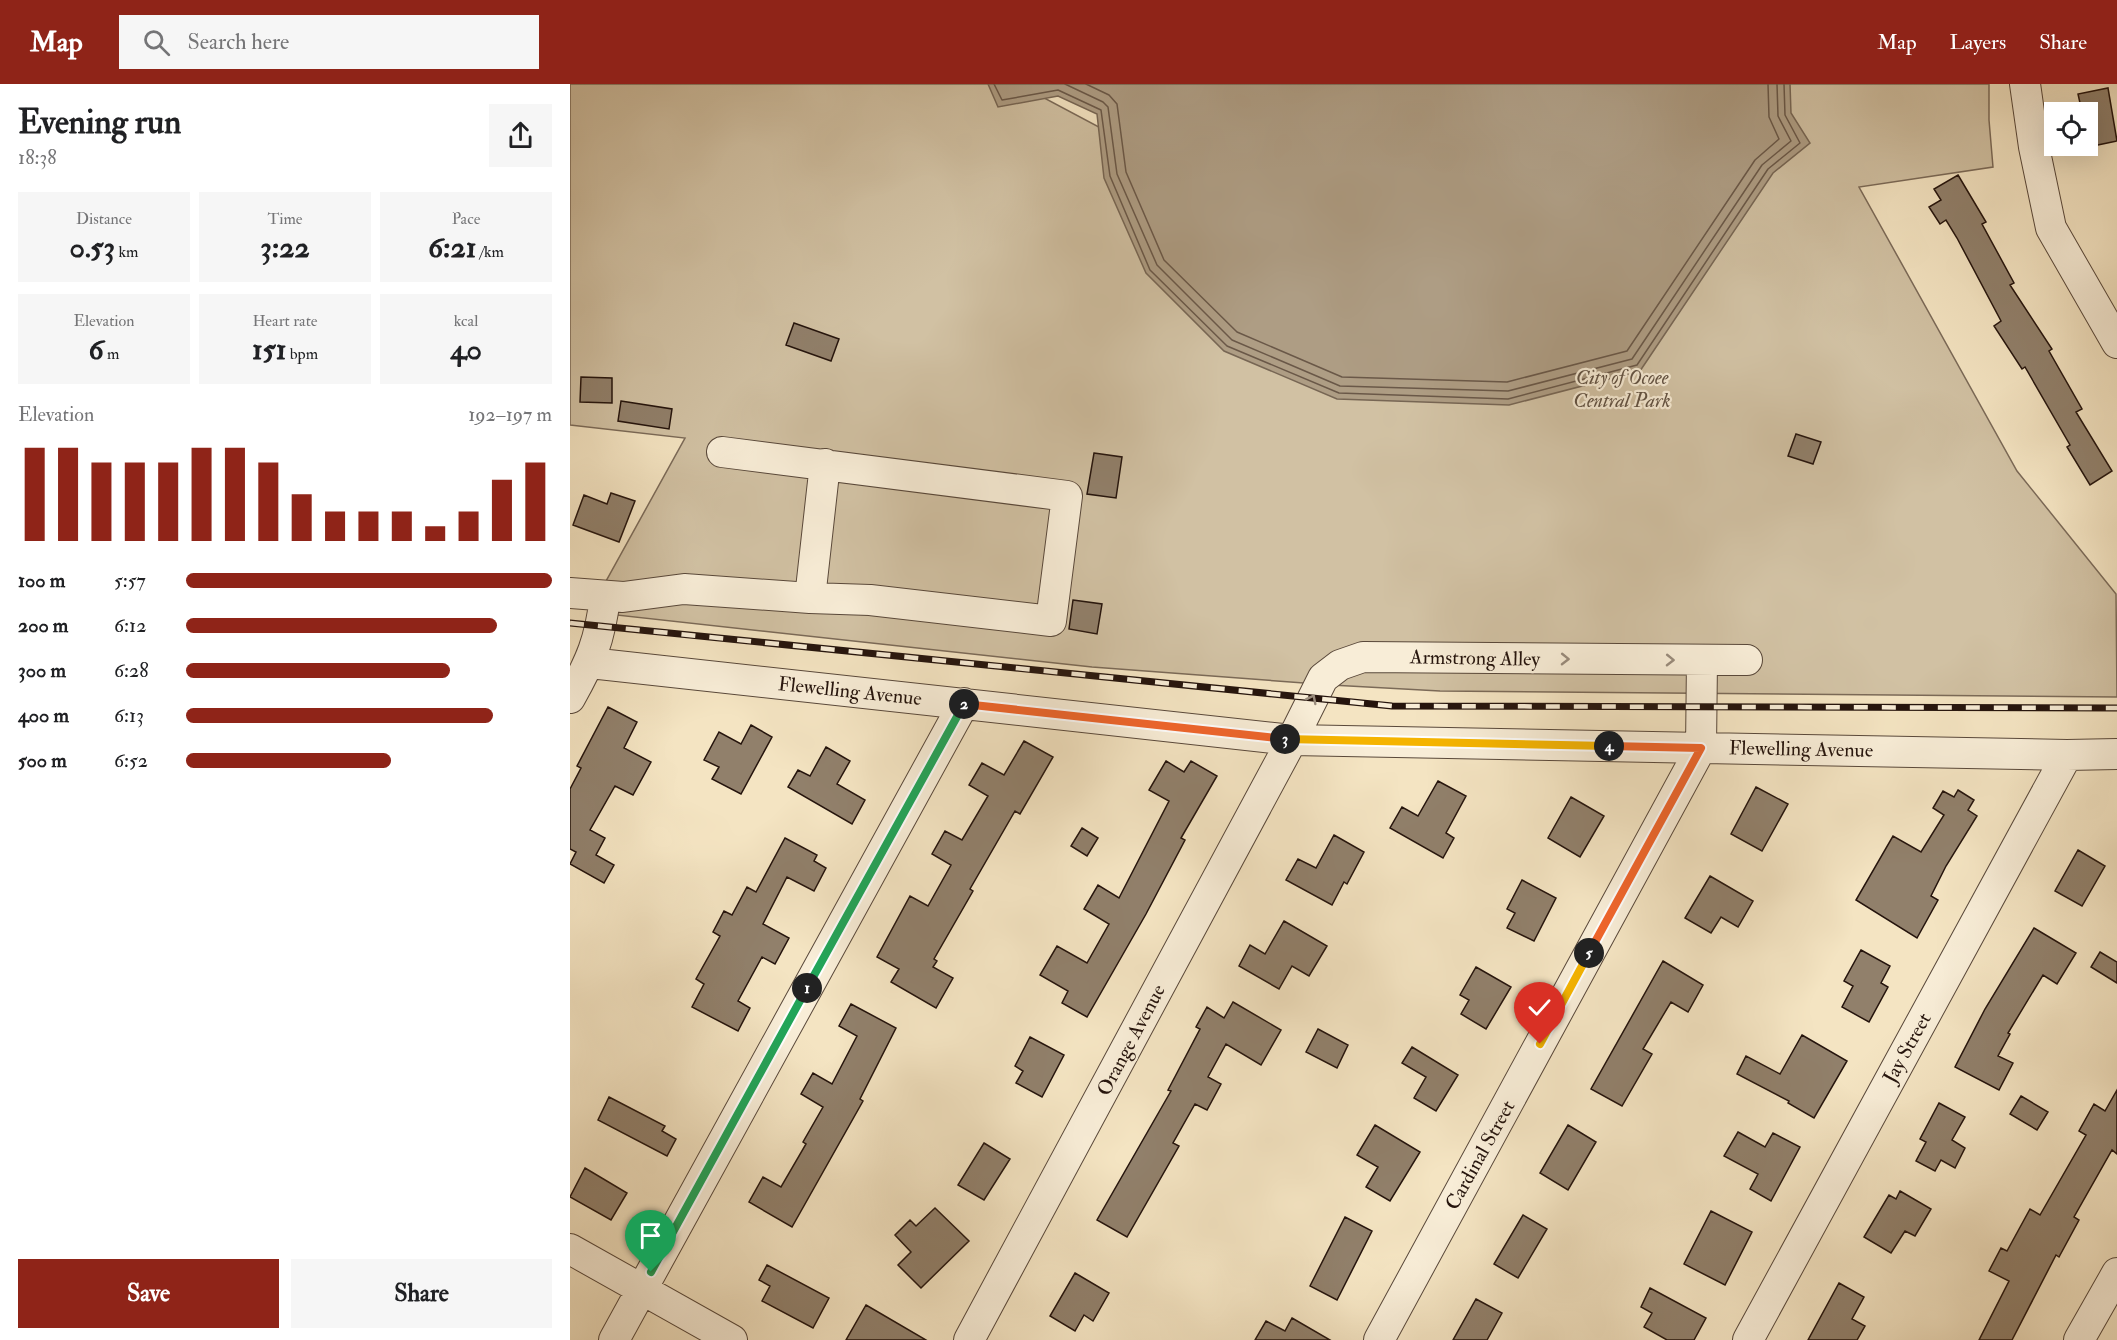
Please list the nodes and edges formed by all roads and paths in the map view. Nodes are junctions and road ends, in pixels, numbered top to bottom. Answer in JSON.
{"nodes":[{"id":1,"x":2025,"y":84,"type":"edge"},
{"id":2,"x":2117,"y":343,"type":"edge"},
{"id":3,"x":722,"y":452,"type":"dead end"},
{"id":4,"x":825,"y":464,"type":"junction"},
{"id":5,"x":570,"y":593,"type":"edge"},
{"id":6,"x":605,"y":597,"type":"junction"},
{"id":7,"x":810,"y":598,"type":"junction"},
{"id":8,"x":1702,"y":660,"type":"junction"},
{"id":9,"x":1747,"y":660,"type":"dead end"},
{"id":10,"x":590,"y":663,"type":"junction"},
{"id":11,"x":570,"y":698,"type":"edge"},
{"id":12,"x":964,"y":703,"type":"junction"},
{"id":13,"x":1292,"y":740,"type":"junction"},
{"id":14,"x":1701,"y":748,"type":"junction"},
{"id":15,"x":2117,"y":754,"type":"edge"},
{"id":16,"x":2067,"y":755,"type":"junction"},
{"id":17,"x":570,"y":1249,"type":"edge"},
{"id":18,"x":2117,"y":1273,"type":"edge"},
{"id":19,"x":642,"y":1289,"type":"junction"},
{"id":20,"x":614,"y":1340,"type":"edge"},
{"id":21,"x":732,"y":1340,"type":"edge"},
{"id":22,"x":969,"y":1340,"type":"edge"},
{"id":23,"x":1379,"y":1340,"type":"edge"},
{"id":24,"x":1748,"y":1340,"type":"edge"},
{"id":25,"x":2079,"y":1340,"type":"edge"}],
"edges":[{"from":1,"to":2,"type":"street"},
{"from":3,"to":4,"type":"street"},
{"from":4,"to":7,"type":"street"},
{"from":4,"to":7,"type":"street"},
{"from":5,"to":6,"type":"street"},
{"from":6,"to":7,"type":"street"},
{"from":6,"to":10,"type":"street"},
{"from":8,"to":9,"type":"street","name":"Armstrong Alley"},
{"from":13,"to":8,"type":"street","name":"Armstrong Alley","one_way":true},
{"from":8,"to":14,"type":"street"},
{"from":10,"to":11,"type":"street"},
{"from":10,"to":12,"type":"street","name":"Flewelling Avenue"},
{"from":12,"to":13,"type":"street","name":"Flewelling Avenue"},
{"from":12,"to":19,"type":"street"},
{"from":13,"to":14,"type":"street","name":"Flewelling Avenue"},
{"from":13,"to":22,"type":"street","name":"Orange Avenue"},
{"from":14,"to":16,"type":"street","name":"Flewelling Avenue"},
{"from":14,"to":23,"type":"street","name":"Cardinal Street"},
{"from":15,"to":16,"type":"street","name":"Flewelling Avenue"},
{"from":16,"to":24,"type":"street","name":"Jay Street"},
{"from":17,"to":19,"type":"street"},
{"from":18,"to":25,"type":"street"},
{"from":19,"to":20,"type":"street"},
{"from":19,"to":21,"type":"street"}]}
